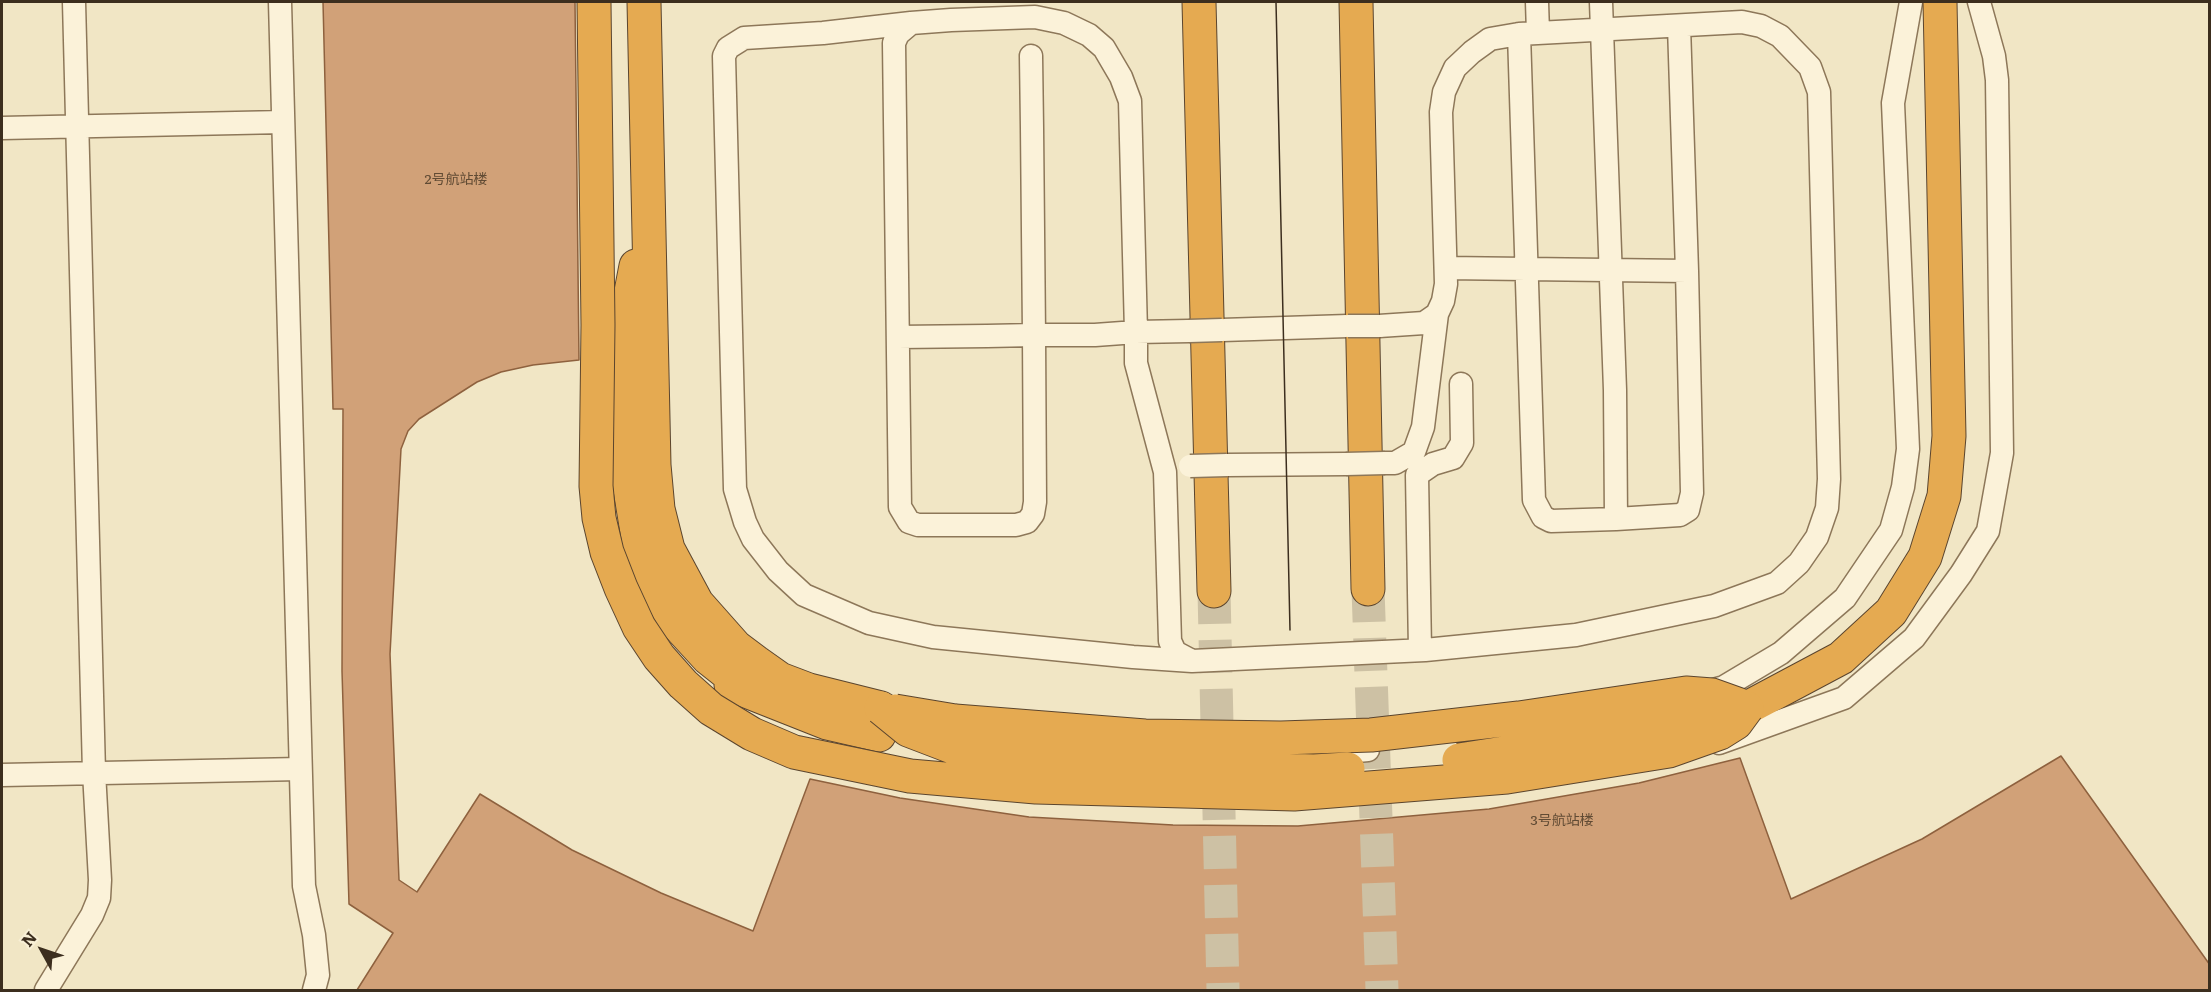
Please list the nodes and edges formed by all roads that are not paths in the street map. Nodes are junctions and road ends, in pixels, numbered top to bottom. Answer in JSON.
{"nodes":[{"id":1,"x":74,"y":2,"type":"edge"},
{"id":2,"x":280,"y":2,"type":"edge"},
{"id":3,"x":594,"y":2,"type":"edge"},
{"id":4,"x":644,"y":2,"type":"edge"},
{"id":5,"x":1199,"y":2,"type":"edge"},
{"id":6,"x":1356,"y":2,"type":"edge"},
{"id":7,"x":1537,"y":2,"type":"edge"},
{"id":8,"x":1601,"y":2,"type":"edge"},
{"id":9,"x":1911,"y":2,"type":"edge"},
{"id":10,"x":1941,"y":2,"type":"edge"},
{"id":11,"x":1979,"y":2,"type":"edge"},
{"id":12,"x":1024,"y":9,"type":"edge"},
{"id":13,"x":951,"y":11,"type":"edge"},
{"id":14,"x":911,"y":22,"type":"junction"},
{"id":15,"x":1679,"y":26,"type":"junction"},
{"id":16,"x":1601,"y":30,"type":"junction"},
{"id":17,"x":1529,"y":33,"type":"junction"},
{"id":18,"x":1472,"y":52,"type":"junction"},
{"id":19,"x":1031,"y":56,"type":"dead end"},
{"id":20,"x":1457,"y":103,"type":"dead end"},
{"id":21,"x":283,"y":122,"type":"junction"},
{"id":22,"x":77,"y":127,"type":"junction"},
{"id":23,"x":2,"y":128,"type":"edge"},
{"id":24,"x":649,"y":196,"type":"junction"},
{"id":25,"x":1446,"y":268,"type":"junction"},
{"id":26,"x":1528,"y":270,"type":"junction"},
{"id":27,"x":1687,"y":271,"type":"junction"},
{"id":28,"x":1611,"y":272,"type":"junction"},
{"id":29,"x":1437,"y":314,"type":"junction"},
{"id":30,"x":1136,"y":332,"type":"junction"},
{"id":31,"x":1034,"y":335,"type":"junction"},
{"id":32,"x":898,"y":337,"type":"junction"},
{"id":33,"x":1461,"y":384,"type":"dead end"},
{"id":34,"x":1164,"y":466,"type":"junction"},
{"id":35,"x":1616,"y":519,"type":"junction"},
{"id":36,"x":607,"y":552,"type":"junction"},
{"id":37,"x":1368,"y":589,"type":"tunnel mouth"},
{"id":38,"x":1214,"y":591,"type":"tunnel mouth"},
{"id":39,"x":1420,"y":650,"type":"junction"},
{"id":40,"x":1192,"y":660,"type":"junction"},
{"id":41,"x":751,"y":692,"type":"junction"},
{"id":42,"x":1747,"y":708,"type":"junction"},
{"id":43,"x":880,"y":722,"type":"junction"},
{"id":44,"x":300,"y":769,"type":"junction"},
{"id":45,"x":94,"y":772,"type":"junction"},
{"id":46,"x":2,"y":775,"type":"edge"},
{"id":47,"x":46,"y":990,"type":"edge"},
{"id":48,"x":314,"y":990,"type":"edge"}],
"edges":[{"from":1,"to":22,"type":"street"},
{"from":2,"to":21,"type":"street"},
{"from":3,"to":36,"type":"highway","bridge":true},
{"from":4,"to":24,"type":"highway"},
{"from":5,"to":38,"type":"highway"},
{"from":6,"to":37,"type":"highway"},
{"from":7,"to":17,"type":"street"},
{"from":8,"to":16,"type":"street"},
{"from":9,"to":43,"type":"street"},
{"from":10,"to":42,"type":"highway"},
{"from":11,"to":43,"type":"street"},
{"from":12,"to":13,"type":"street"},
{"from":12,"to":30,"type":"street"},
{"from":13,"to":14,"type":"street"},
{"from":14,"to":32,"type":"street"},
{"from":14,"to":40,"type":"street"},
{"from":15,"to":16,"type":"street"},
{"from":15,"to":27,"type":"street"},
{"from":15,"to":39,"type":"street"},
{"from":16,"to":17,"type":"street"},
{"from":16,"to":28,"type":"street"},
{"from":17,"to":18,"type":"street"},
{"from":17,"to":26,"type":"street"},
{"from":18,"to":20,"type":"street"},
{"from":18,"to":25,"type":"street"},
{"from":19,"to":31,"type":"street"},
{"from":21,"to":22,"type":"street"},
{"from":21,"to":44,"type":"street"},
{"from":22,"to":23,"type":"street"},
{"from":22,"to":45,"type":"street"},
{"from":24,"to":41,"type":"highway"},
{"from":24,"to":43,"type":"highway"},
{"from":25,"to":26,"type":"street"},
{"from":25,"to":29,"type":"street"},
{"from":26,"to":28,"type":"street"},
{"from":26,"to":35,"type":"street"},
{"from":27,"to":28,"type":"street"},
{"from":27,"to":35,"type":"street"},
{"from":28,"to":35,"type":"street"},
{"from":29,"to":30,"type":"street","bridge":true},
{"from":29,"to":34,"type":"street","bridge":true},
{"from":30,"to":31,"type":"street"},
{"from":30,"to":34,"type":"street"},
{"from":31,"to":32,"type":"street"},
{"from":31,"to":32,"type":"street"},
{"from":33,"to":39,"type":"street"},
{"from":34,"to":40,"type":"street"},
{"from":36,"to":41,"type":"highway","bridge":true},
{"from":36,"to":42,"type":"highway","bridge":true},
{"from":39,"to":40,"type":"street"},
{"from":41,"to":43,"type":"highway"},
{"from":42,"to":43,"type":"highway","bridge":true},
{"from":44,"to":45,"type":"street"},
{"from":44,"to":48,"type":"street"},
{"from":45,"to":46,"type":"street"},
{"from":45,"to":47,"type":"street"}]}
